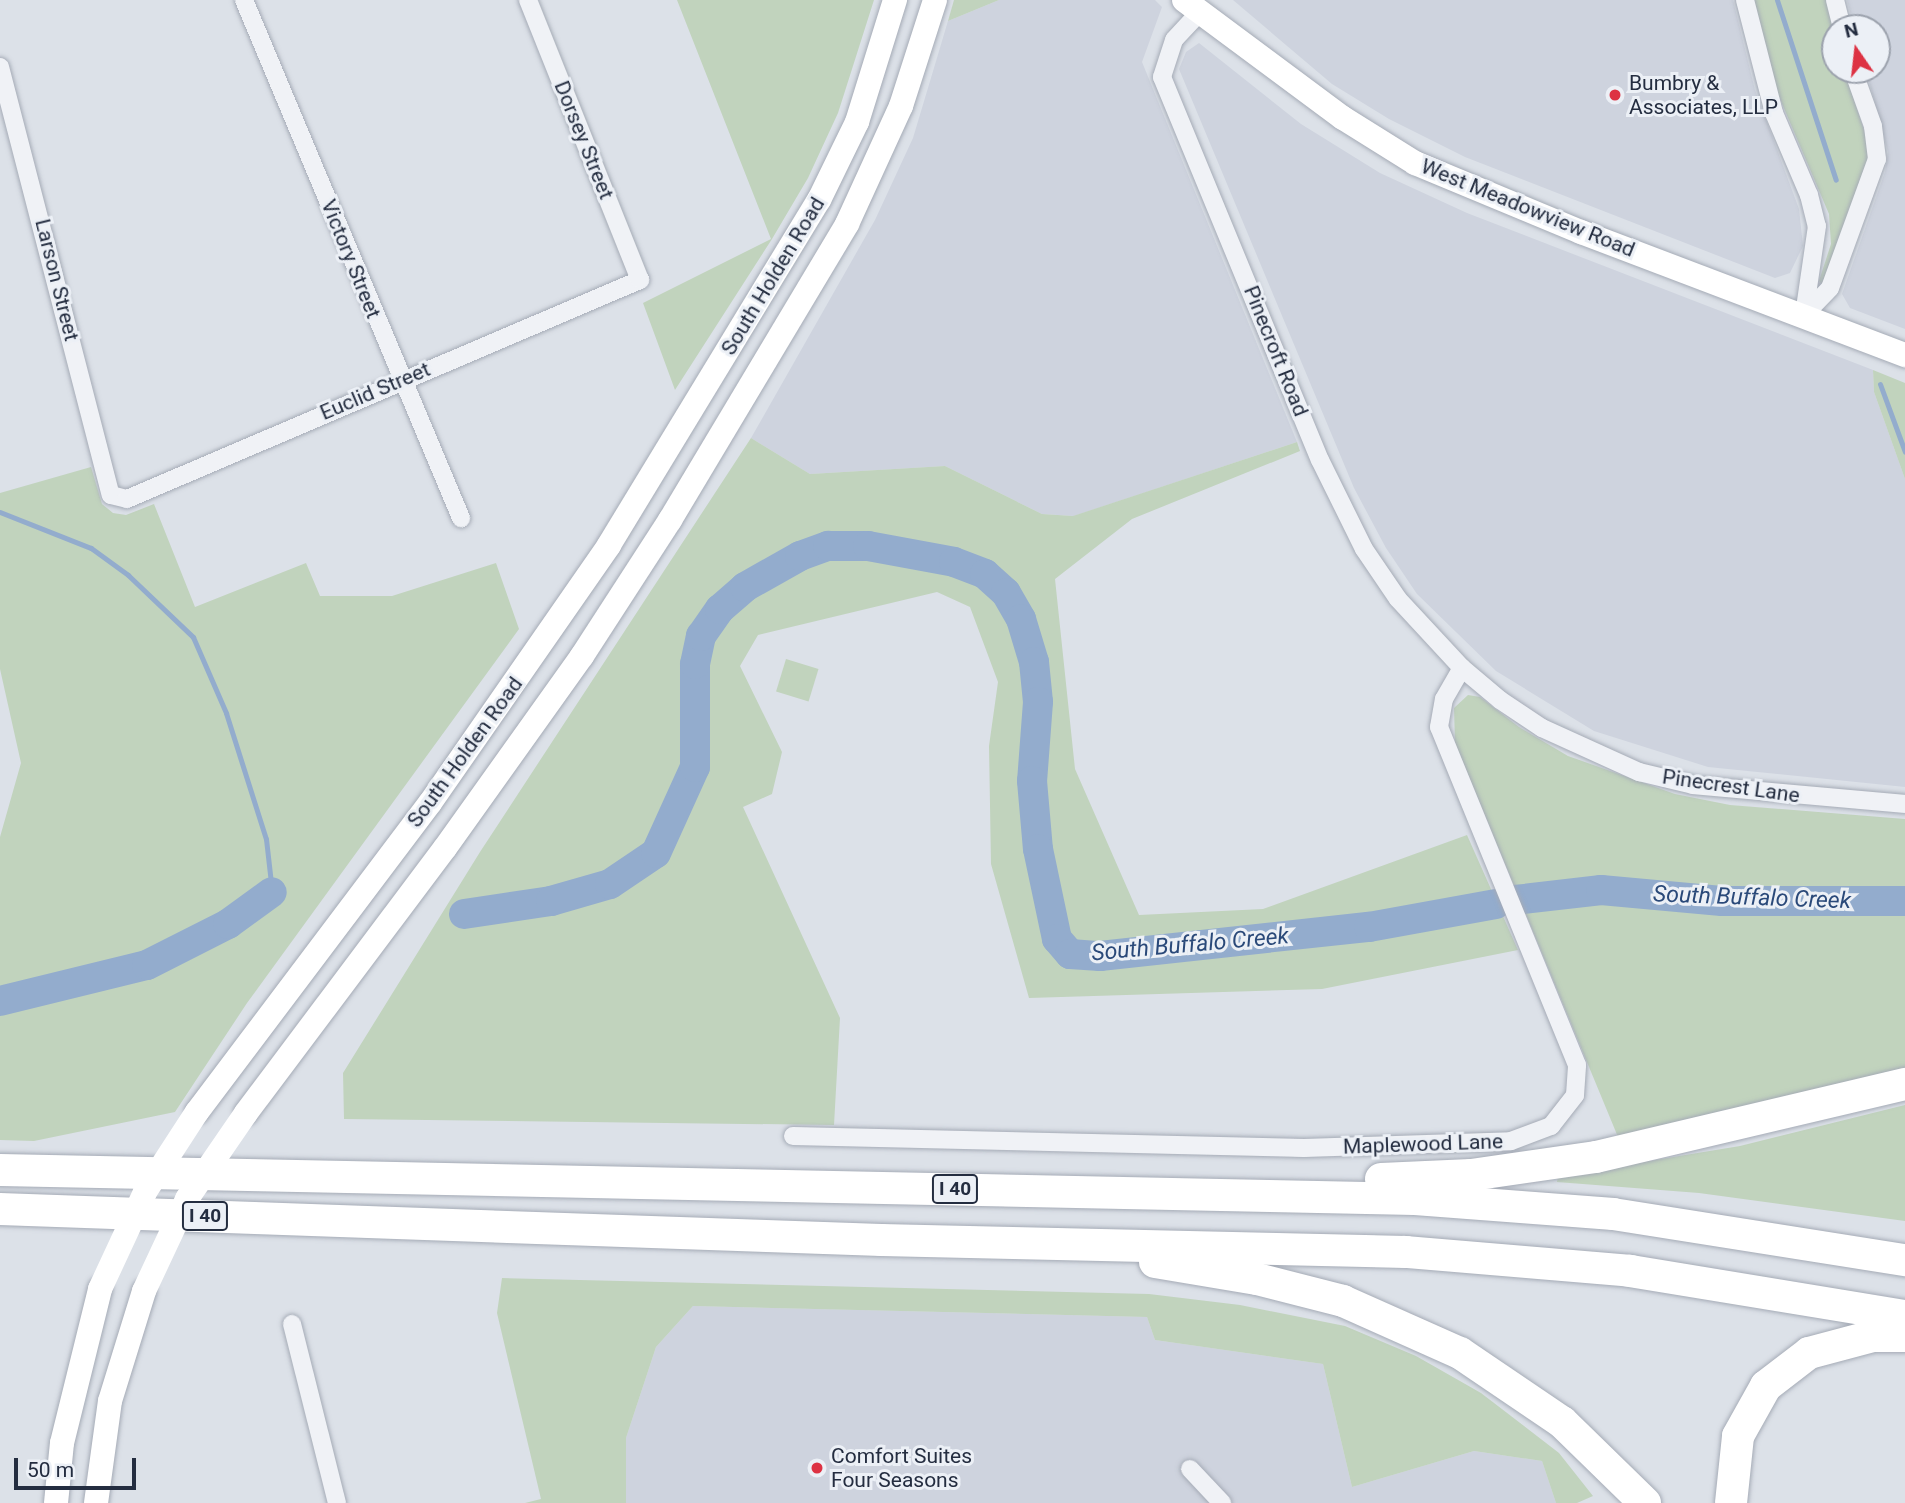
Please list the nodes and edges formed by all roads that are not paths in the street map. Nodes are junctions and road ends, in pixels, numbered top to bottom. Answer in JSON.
{"nodes":[{"id":1,"x":244,"y":0,"type":"edge"},
{"id":2,"x":528,"y":0,"type":"edge"},
{"id":3,"x":895,"y":0,"type":"edge"},
{"id":4,"x":935,"y":0,"type":"edge"},
{"id":5,"x":1745,"y":0,"type":"edge"},
{"id":6,"x":1191,"y":7,"type":"edge"},
{"id":7,"x":0,"y":67,"type":"edge"},
{"id":8,"x":1858,"y":84,"type":"edge"},
{"id":9,"x":640,"y":280,"type":"joint"},
{"id":10,"x":1804,"y":315,"type":"junction"},
{"id":11,"x":1905,"y":355,"type":"edge"},
{"id":12,"x":400,"y":379,"type":"junction"},
{"id":13,"x":111,"y":495,"type":"joint"},
{"id":14,"x":461,"y":518,"type":"dead end"},
{"id":15,"x":1462,"y":668,"type":"junction"},
{"id":16,"x":1905,"y":804,"type":"edge"},
{"id":17,"x":1905,"y":1084,"type":"edge"},
{"id":18,"x":793,"y":1136,"type":"dead end"},
{"id":19,"x":0,"y":1170,"type":"edge"},
{"id":20,"x":1050,"y":1193,"type":"junction"},
{"id":21,"x":0,"y":1209,"type":"edge"},
{"id":22,"x":1044,"y":1244,"type":"junction"},
{"id":23,"x":1905,"y":1260,"type":"edge"},
{"id":24,"x":1905,"y":1316,"type":"edge"},
{"id":25,"x":292,"y":1324,"type":"dead end"},
{"id":26,"x":1905,"y":1336,"type":"edge"},
{"id":27,"x":1189,"y":1469,"type":"dead end"},
{"id":28,"x":56,"y":1503,"type":"edge"},
{"id":29,"x":96,"y":1503,"type":"edge"},
{"id":30,"x":337,"y":1503,"type":"edge"},
{"id":31,"x":1222,"y":1503,"type":"edge"},
{"id":32,"x":1645,"y":1503,"type":"edge"},
{"id":33,"x":1731,"y":1503,"type":"edge"}],
"edges":[{"from":1,"to":12,"type":"street","name":"Victory Street"},
{"from":2,"to":9,"type":"street","name":"Dorsey Street"},
{"from":3,"to":28,"type":"main road","name":"South Holden Road","bridge":true},
{"from":4,"to":29,"type":"main road","name":"South Holden Road","bridge":true},
{"from":5,"to":10,"type":"street"},
{"from":6,"to":10,"type":"main road","name":"West Meadowview Road"},
{"from":6,"to":15,"type":"street","name":"Pinecroft Road"},
{"from":7,"to":13,"type":"street","name":"Larson Street"},
{"from":8,"to":10,"type":"street"},
{"from":9,"to":12,"type":"street","name":"Euclid Street"},
{"from":10,"to":11,"type":"main road","name":"West Meadowview Road"},
{"from":12,"to":13,"type":"street","name":"Euclid Street"},
{"from":12,"to":14,"type":"street","name":"Victory Street"},
{"from":15,"to":16,"type":"street","name":"Pinecrest Lane"},
{"from":15,"to":18,"type":"street","name":"Maplewood Lane"},
{"from":17,"to":20,"type":"highway"},
{"from":19,"to":20,"type":"highway","number":"I 40"},
{"from":20,"to":23,"type":"highway","number":"I 40"},
{"from":21,"to":22,"type":"highway","number":"I 40"},
{"from":22,"to":24,"type":"highway","number":"I 40"},
{"from":22,"to":32,"type":"highway"},
{"from":25,"to":30,"type":"street"},
{"from":26,"to":33,"type":"highway"},
{"from":27,"to":31,"type":"street"}]}
